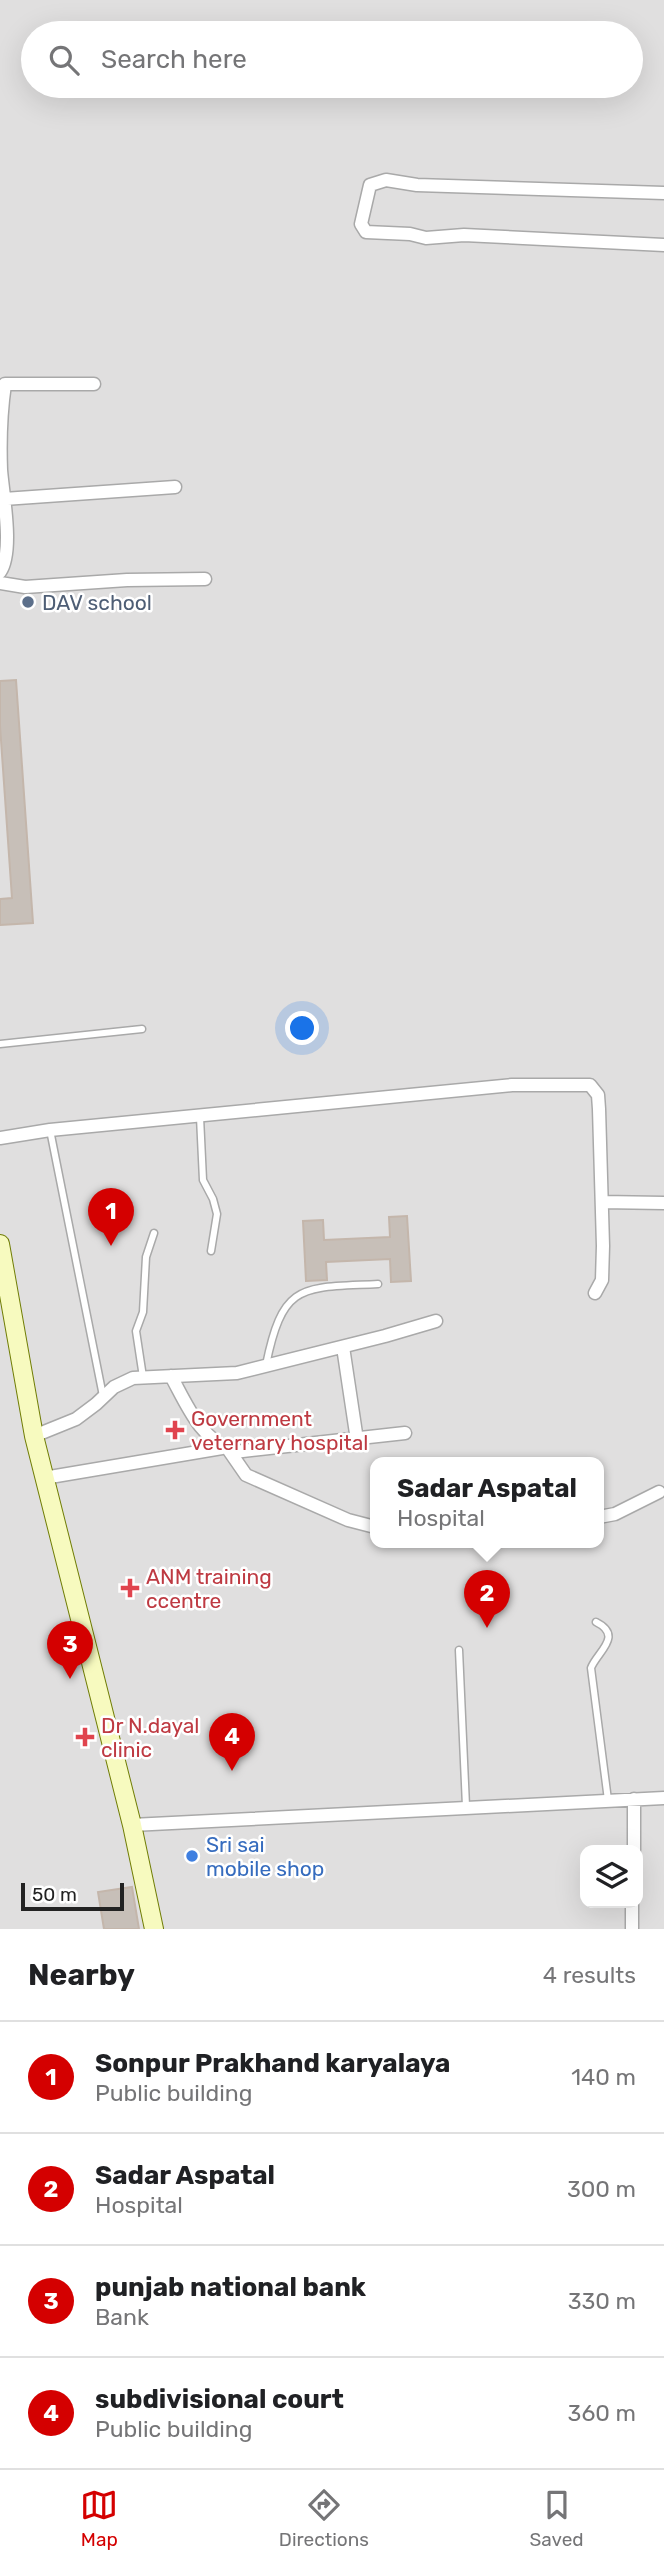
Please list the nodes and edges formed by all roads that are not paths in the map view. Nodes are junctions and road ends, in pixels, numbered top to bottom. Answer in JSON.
{"nodes":[{"id":1,"x":664,"y":194,"type":"edge"},
{"id":2,"x":664,"y":245,"type":"edge"},
{"id":3,"x":94,"y":384,"type":"dead end"},
{"id":4,"x":175,"y":487,"type":"dead end"},
{"id":5,"x":4,"y":499,"type":"junction"},
{"id":6,"x":0,"y":572,"type":"edge"},
{"id":7,"x":205,"y":579,"type":"dead end"},
{"id":8,"x":0,"y":583,"type":"edge"},
{"id":9,"x":142,"y":1029,"type":"dead end"},
{"id":10,"x":0,"y":1044,"type":"edge"},
{"id":11,"x":200,"y":1117,"type":"junction"},
{"id":12,"x":50,"y":1130,"type":"junction"},
{"id":13,"x":0,"y":1138,"type":"edge"},
{"id":14,"x":602,"y":1202,"type":"junction"},
{"id":15,"x":664,"y":1203,"type":"edge"},
{"id":16,"x":155,"y":1233,"type":"dead end"},
{"id":17,"x":0,"y":1244,"type":"edge"},
{"id":18,"x":211,"y":1251,"type":"dead end"},
{"id":19,"x":378,"y":1284,"type":"dead end"},
{"id":20,"x":595,"y":1293,"type":"dead end"},
{"id":21,"x":436,"y":1321,"type":"dead end"},
{"id":22,"x":343,"y":1347,"type":"junction"},
{"id":23,"x":266,"y":1365,"type":"junction"},
{"id":24,"x":171,"y":1376,"type":"junction"},
{"id":25,"x":143,"y":1377,"type":"junction"},
{"id":26,"x":104,"y":1397,"type":"junction"},
{"id":27,"x":405,"y":1433,"type":"dead end"},
{"id":28,"x":34,"y":1436,"type":"junction"},
{"id":29,"x":357,"y":1440,"type":"junction"},
{"id":30,"x":225,"y":1449,"type":"junction"},
{"id":31,"x":44,"y":1478,"type":"junction"},
{"id":32,"x":659,"y":1492,"type":"dead end"},
{"id":33,"x":604,"y":1516,"type":"edge"},
{"id":34,"x":370,"y":1526,"type":"edge"},
{"id":35,"x":596,"y":1622,"type":"dead end"},
{"id":36,"x":459,"y":1650,"type":"dead end"},
{"id":37,"x":664,"y":1798,"type":"edge"},
{"id":38,"x":634,"y":1799,"type":"junction"},
{"id":39,"x":608,"y":1800,"type":"junction"},
{"id":40,"x":466,"y":1806,"type":"junction"},
{"id":41,"x":132,"y":1825,"type":"junction"},
{"id":42,"x":634,"y":1845,"type":"edge"},
{"id":43,"x":632,"y":1908,"type":"edge"},
{"id":44,"x":154,"y":1929,"type":"edge"},
{"id":45,"x":632,"y":1929,"type":"edge"}],
"edges":[{"from":1,"to":2,"type":"street"},
{"from":3,"to":5,"type":"street"},
{"from":4,"to":5,"type":"street"},
{"from":5,"to":6,"type":"street"},
{"from":7,"to":8,"type":"street"},
{"from":9,"to":10,"type":"lane"},
{"from":11,"to":12,"type":"street"},
{"from":11,"to":14,"type":"street"},
{"from":11,"to":18,"type":"lane"},
{"from":12,"to":13,"type":"street"},
{"from":12,"to":26,"type":"lane"},
{"from":14,"to":15,"type":"street"},
{"from":14,"to":20,"type":"street"},
{"from":16,"to":25,"type":"lane"},
{"from":17,"to":28,"type":"main road"},
{"from":19,"to":23,"type":"lane"},
{"from":21,"to":22,"type":"street"},
{"from":22,"to":23,"type":"street"},
{"from":22,"to":29,"type":"street"},
{"from":23,"to":24,"type":"street"},
{"from":24,"to":25,"type":"street"},
{"from":24,"to":30,"type":"street"},
{"from":25,"to":26,"type":"street"},
{"from":26,"to":28,"type":"street"},
{"from":27,"to":29,"type":"street"},
{"from":28,"to":31,"type":"main road"},
{"from":29,"to":30,"type":"street"},
{"from":30,"to":31,"type":"street"},
{"from":30,"to":34,"type":"street"},
{"from":31,"to":41,"type":"main road"},
{"from":32,"to":33,"type":"street"},
{"from":35,"to":39,"type":"lane"},
{"from":36,"to":40,"type":"lane"},
{"from":37,"to":38,"type":"street"},
{"from":38,"to":39,"type":"street"},
{"from":38,"to":42,"type":"street"},
{"from":39,"to":40,"type":"street"},
{"from":40,"to":41,"type":"street"},
{"from":41,"to":44,"type":"main road"},
{"from":43,"to":45,"type":"street"}]}
